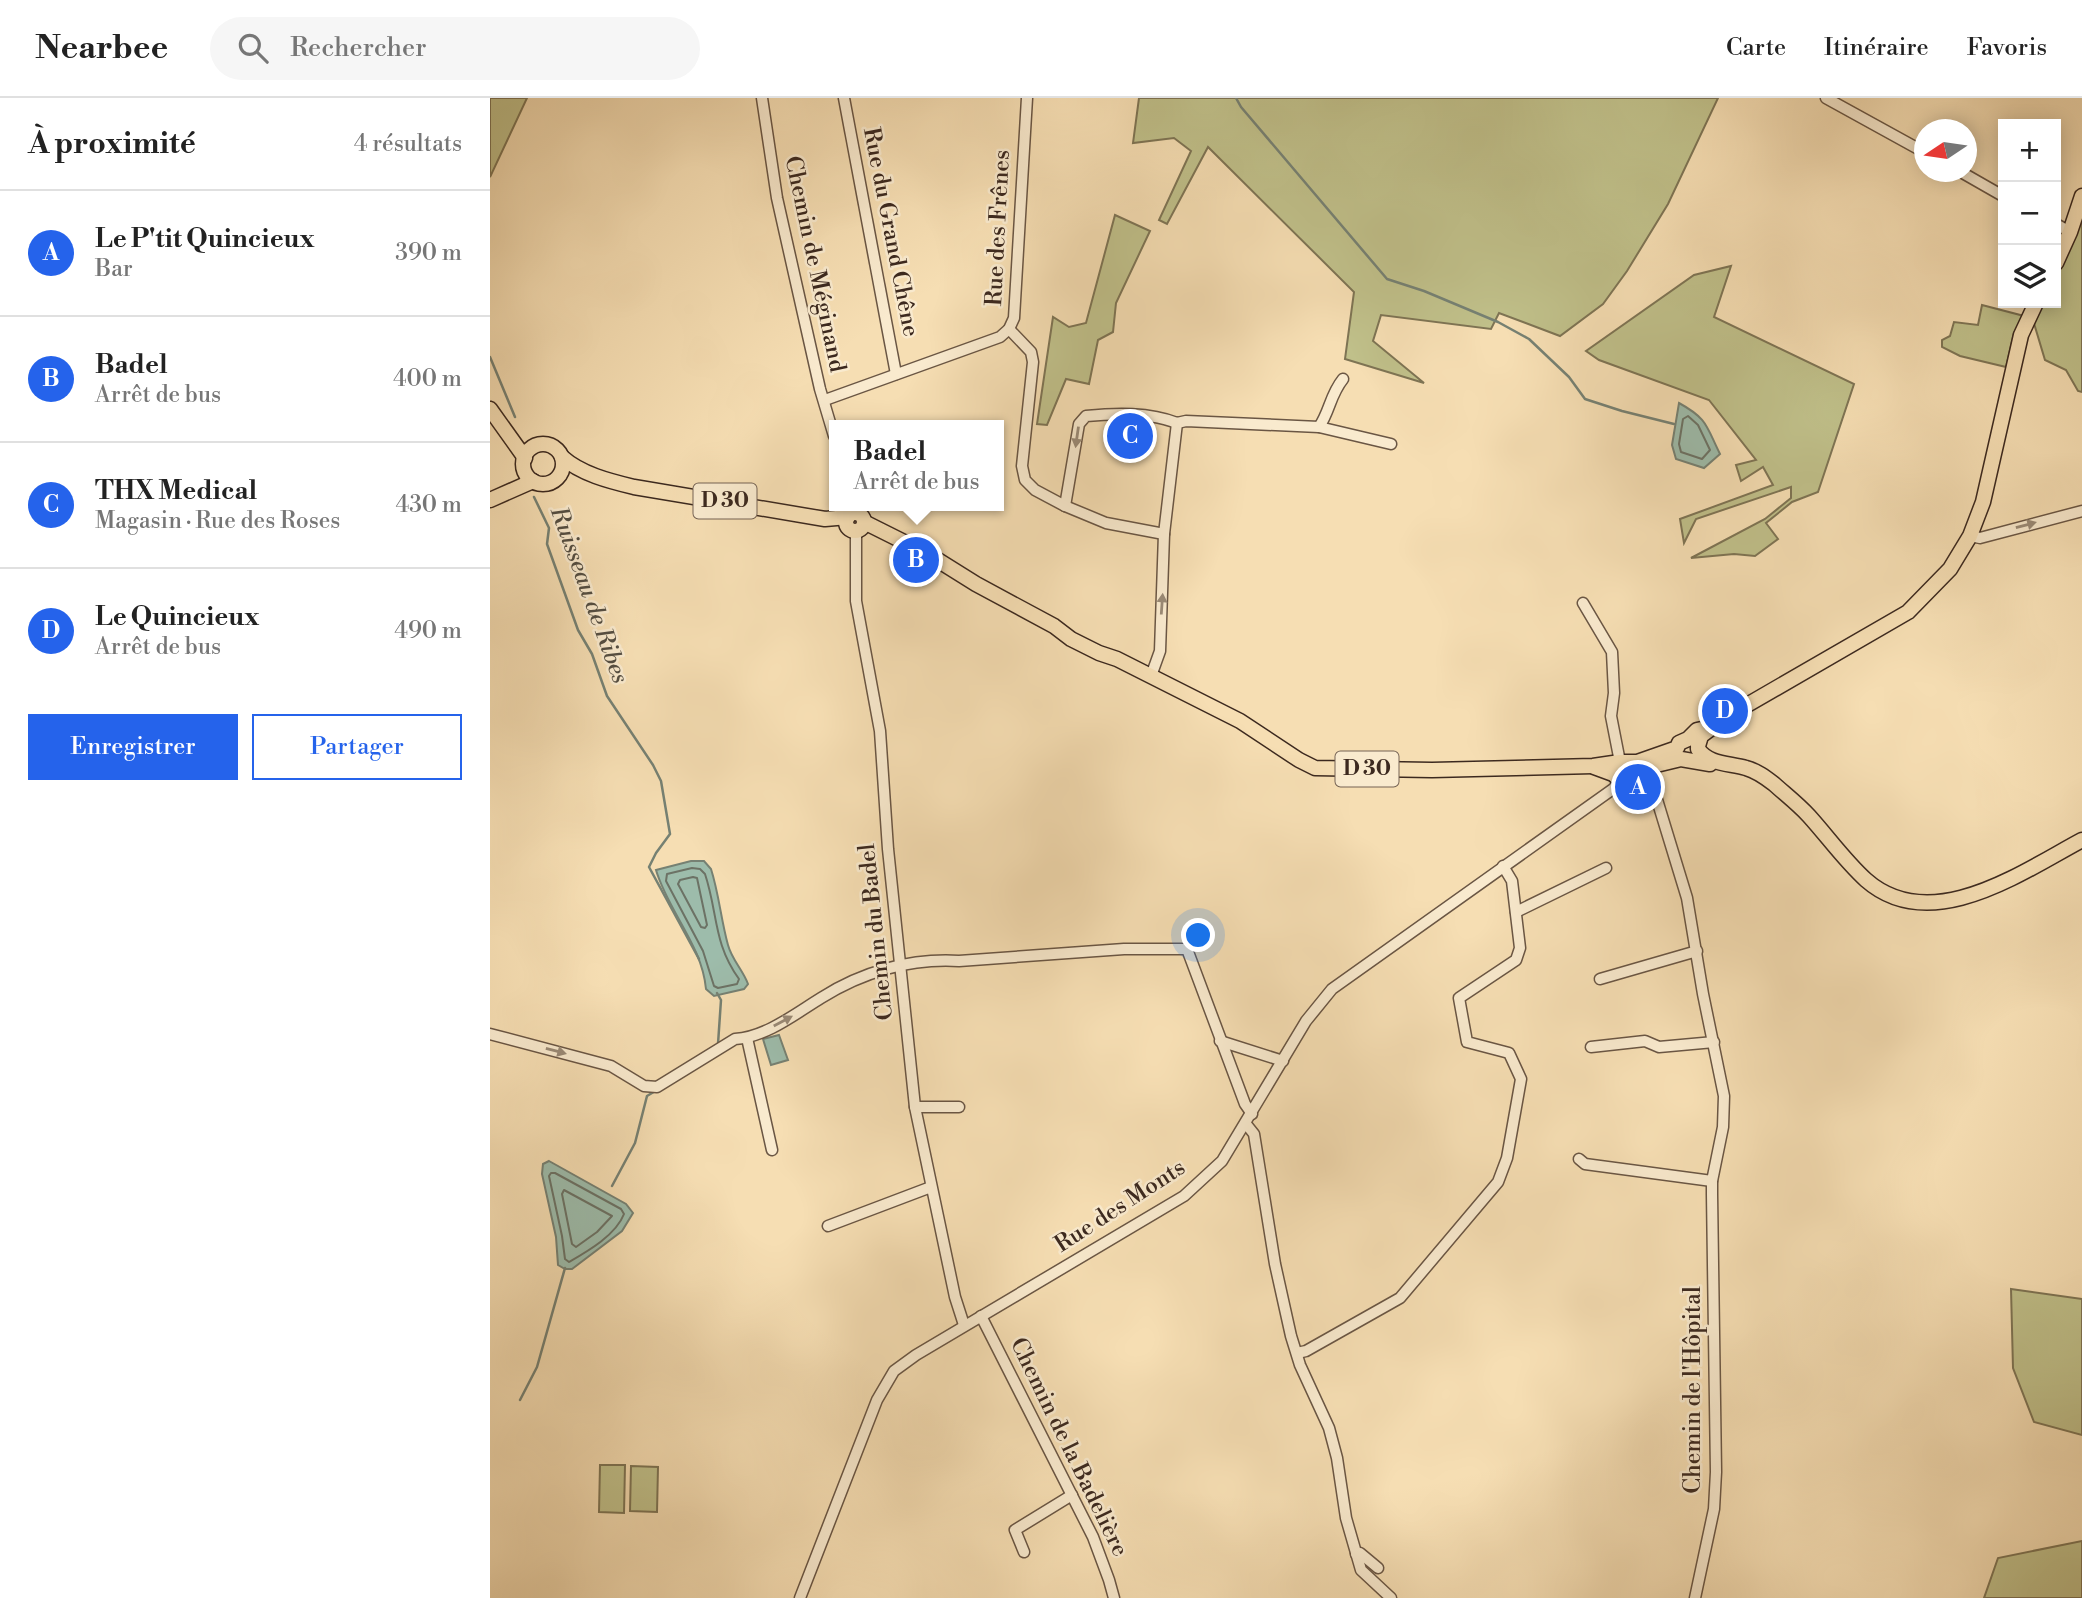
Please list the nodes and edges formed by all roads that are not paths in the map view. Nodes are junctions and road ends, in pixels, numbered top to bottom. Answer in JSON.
{"nodes":[{"id":1,"x":762,"y":98,"type":"edge"},
{"id":2,"x":844,"y":98,"type":"edge"},
{"id":3,"x":1027,"y":98,"type":"edge"},
{"id":4,"x":1826,"y":98,"type":"edge"},
{"id":5,"x":1914,"y":146,"type":"edge"},
{"id":6,"x":1977,"y":181,"type":"edge"},
{"id":7,"x":1998,"y":193,"type":"edge"},
{"id":8,"x":2082,"y":196,"type":"edge"},
{"id":9,"x":2061,"y":227,"type":"edge"},
{"id":10,"x":2070,"y":232,"type":"junction"},
{"id":11,"x":2061,"y":252,"type":"edge"},
{"id":12,"x":2034,"y":308,"type":"edge"},
{"id":13,"x":1009,"y":329,"type":"junction"},
{"id":14,"x":896,"y":374,"type":"junction"},
{"id":15,"x":1343,"y":379,"type":"dead end"},
{"id":16,"x":825,"y":400,"type":"junction"},
{"id":17,"x":493,"y":412,"type":"edge"},
{"id":18,"x":830,"y":420,"type":"edge"},
{"id":19,"x":1177,"y":423,"type":"junction"},
{"id":20,"x":1319,"y":427,"type":"junction"},
{"id":21,"x":1391,"y":444,"type":"dead end"},
{"id":22,"x":536,"y":446,"type":"junction"},
{"id":23,"x":562,"y":457,"type":"junction"},
{"id":24,"x":527,"y":469,"type":"junction"},
{"id":25,"x":559,"y":477,"type":"junction"},
{"id":26,"x":602,"y":478,"type":"junction"},
{"id":27,"x":496,"y":498,"type":"edge"},
{"id":28,"x":1065,"y":506,"type":"junction"},
{"id":29,"x":2082,"y":511,"type":"edge"},
{"id":30,"x":855,"y":518,"type":"edge"},
{"id":31,"x":1164,"y":534,"type":"junction"},
{"id":32,"x":1970,"y":536,"type":"junction"},
{"id":33,"x":1583,"y":603,"type":"dead end"},
{"id":34,"x":1151,"y":676,"type":"junction"},
{"id":35,"x":1689,"y":750,"type":"junction"},
{"id":36,"x":1647,"y":767,"type":"junction"},
{"id":37,"x":1620,"y":770,"type":"junction"},
{"id":38,"x":2082,"y":840,"type":"edge"},
{"id":39,"x":1503,"y":866,"type":"junction"},
{"id":40,"x":1606,"y":868,"type":"dead end"},
{"id":41,"x":1516,"y":912,"type":"junction"},
{"id":42,"x":1697,"y":951,"type":"junction"},
{"id":43,"x":901,"y":965,"type":"junction"},
{"id":44,"x":1600,"y":979,"type":"dead end"},
{"id":45,"x":490,"y":1034,"type":"edge"},
{"id":46,"x":747,"y":1038,"type":"junction"},
{"id":47,"x":1220,"y":1041,"type":"junction"},
{"id":48,"x":1714,"y":1042,"type":"junction"},
{"id":49,"x":1591,"y":1046,"type":"dead end"},
{"id":50,"x":1283,"y":1061,"type":"junction"},
{"id":51,"x":915,"y":1107,"type":"junction"},
{"id":52,"x":959,"y":1107,"type":"dead end"},
{"id":53,"x":1249,"y":1119,"type":"junction"},
{"id":54,"x":772,"y":1150,"type":"dead end"},
{"id":55,"x":1579,"y":1159,"type":"dead end"},
{"id":56,"x":1712,"y":1181,"type":"junction"},
{"id":57,"x":931,"y":1187,"type":"junction"},
{"id":58,"x":828,"y":1226,"type":"dead end"},
{"id":59,"x":981,"y":1316,"type":"junction"},
{"id":60,"x":964,"y":1325,"type":"junction"},
{"id":61,"x":1297,"y":1353,"type":"junction"},
{"id":62,"x":1072,"y":1495,"type":"junction"},
{"id":63,"x":1024,"y":1552,"type":"dead end"},
{"id":64,"x":1356,"y":1554,"type":"junction"},
{"id":65,"x":1378,"y":1568,"type":"dead end"},
{"id":66,"x":800,"y":1598,"type":"edge"},
{"id":67,"x":1114,"y":1598,"type":"edge"},
{"id":68,"x":1391,"y":1598,"type":"edge"},
{"id":69,"x":1695,"y":1598,"type":"edge"}],
"edges":[{"from":1,"to":16,"type":"street","name":"Chemin de Méginand"},
{"from":2,"to":14,"type":"street","name":"Rue du Grand Chêne"},
{"from":3,"to":13,"type":"street","name":"Rue des Frênes"},
{"from":4,"to":5,"type":"street"},
{"from":6,"to":7,"type":"street"},
{"from":8,"to":10,"type":"main road"},
{"from":9,"to":10,"type":"street"},
{"from":10,"to":11,"type":"main road"},
{"from":12,"to":32,"type":"main road"},
{"from":13,"to":14,"type":"street","name":"Rue des Frênes"},
{"from":13,"to":28,"type":"street"},
{"from":14,"to":16,"type":"street","name":"Rue des Frênes"},
{"from":15,"to":20,"type":"street"},
{"from":16,"to":18,"type":"street","name":"Chemin de Méginand"},
{"from":17,"to":22,"type":"main road"},
{"from":17,"to":24,"type":"main road"},
{"from":19,"to":20,"type":"street"},
{"from":19,"to":28,"type":"street","one_way":true},
{"from":19,"to":31,"type":"street"},
{"from":20,"to":21,"type":"street"},
{"from":22,"to":23,"type":"main road"},
{"from":22,"to":24,"type":"main road"},
{"from":23,"to":25,"type":"main road"},
{"from":23,"to":26,"type":"main road","number":"D 30"},
{"from":24,"to":25,"type":"main road"},
{"from":24,"to":27,"type":"main road"},
{"from":25,"to":26,"type":"main road","number":"D 30"},
{"from":26,"to":30,"type":"main road","number":"D 30"},
{"from":28,"to":31,"type":"street"},
{"from":32,"to":29,"type":"street","one_way":true},
{"from":30,"to":34,"type":"main road","number":"D 30"},
{"from":30,"to":43,"type":"street","name":"Chemin du Badel"},
{"from":34,"to":31,"type":"street","one_way":true},
{"from":32,"to":35,"type":"main road"},
{"from":33,"to":37,"type":"street"},
{"from":34,"to":37,"type":"main road","number":"D 30"},
{"from":35,"to":36,"type":"main road","number":"D 30"},
{"from":35,"to":37,"type":"main road","number":"D 30"},
{"from":35,"to":38,"type":"main road","number":"D 30"},
{"from":36,"to":37,"type":"main road","number":"D 30"},
{"from":36,"to":42,"type":"street","name":"Chemin de l'Hôpital"},
{"from":37,"to":39,"type":"street","name":"Rue des Monts"},
{"from":39,"to":41,"type":"street"},
{"from":39,"to":50,"type":"street","name":"Rue des Monts"},
{"from":40,"to":41,"type":"street"},
{"from":41,"to":61,"type":"street"},
{"from":42,"to":44,"type":"street"},
{"from":42,"to":48,"type":"street","name":"Chemin de l'Hôpital"},
{"from":46,"to":43,"type":"street","one_way":true},
{"from":43,"to":47,"type":"street"},
{"from":43,"to":51,"type":"street","name":"Chemin du Badel"},
{"from":45,"to":46,"type":"street","one_way":true},
{"from":46,"to":54,"type":"street"},
{"from":47,"to":50,"type":"street"},
{"from":47,"to":53,"type":"street"},
{"from":48,"to":49,"type":"street"},
{"from":48,"to":56,"type":"street","name":"Chemin de l'Hôpital"},
{"from":50,"to":53,"type":"street","name":"Rue des Monts"},
{"from":51,"to":52,"type":"street"},
{"from":51,"to":57,"type":"street","name":"Chemin du Badel"},
{"from":53,"to":59,"type":"street","name":"Rue des Monts"},
{"from":53,"to":61,"type":"street"},
{"from":55,"to":56,"type":"street"},
{"from":56,"to":69,"type":"street","name":"Chemin de l'Hôpital"},
{"from":57,"to":58,"type":"street"},
{"from":57,"to":60,"type":"street","name":"Chemin du Badel"},
{"from":59,"to":60,"type":"street","name":"Rue des Monts"},
{"from":59,"to":62,"type":"street","name":"Chemin de la Badelière"},
{"from":60,"to":66,"type":"street","name":"Rue des Monts"},
{"from":61,"to":64,"type":"street"},
{"from":62,"to":63,"type":"street"},
{"from":62,"to":67,"type":"street","name":"Chemin de la Badelière"},
{"from":64,"to":65,"type":"street"},
{"from":64,"to":68,"type":"street"}]}
